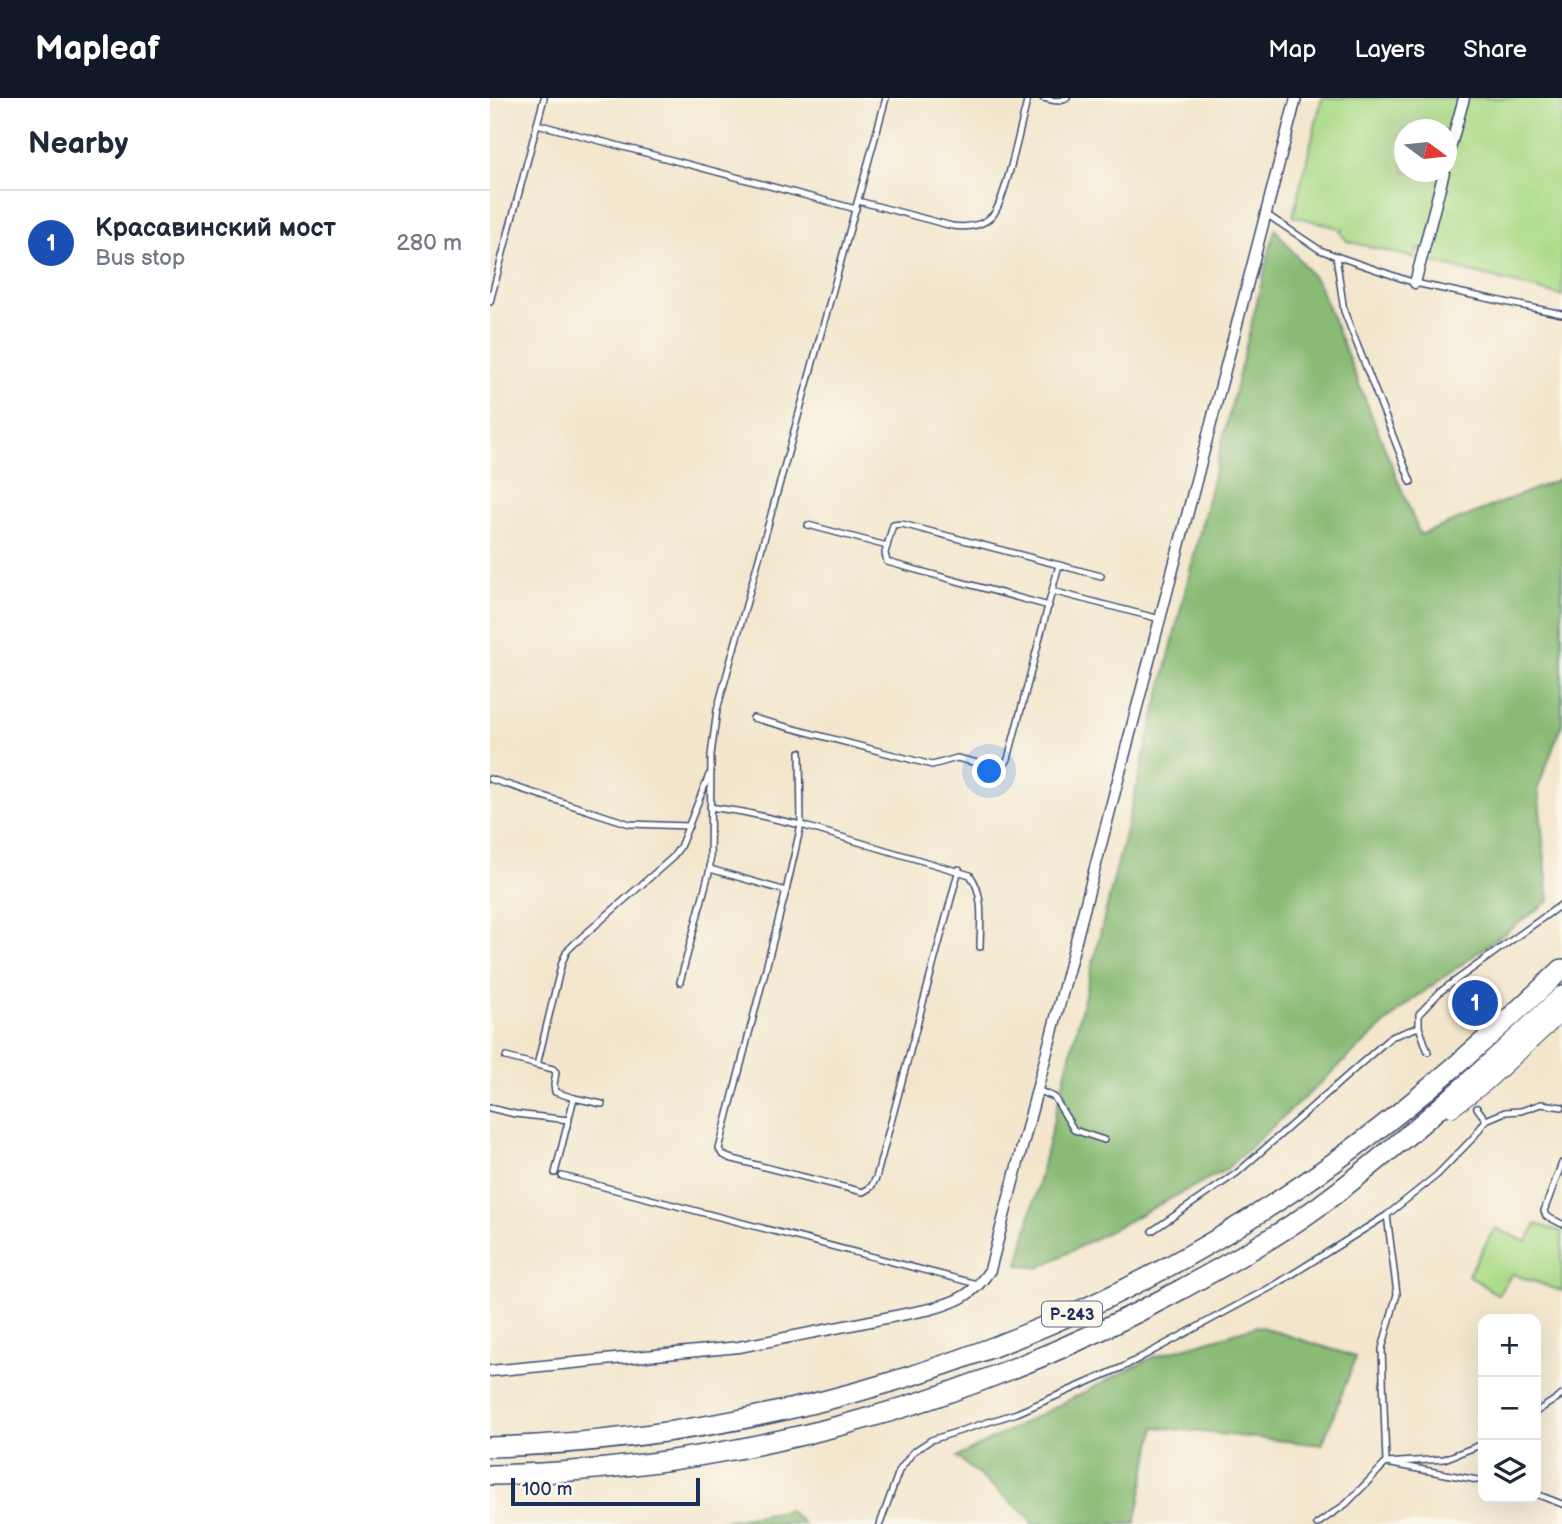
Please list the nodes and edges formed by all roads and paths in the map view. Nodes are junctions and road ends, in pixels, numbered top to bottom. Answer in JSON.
{"nodes":[{"id":1,"x":544,"y":98,"type":"edge"},
{"id":2,"x":886,"y":98,"type":"edge"},
{"id":3,"x":1028,"y":98,"type":"edge"},
{"id":4,"x":1043,"y":98,"type":"edge"},
{"id":5,"x":1067,"y":98,"type":"edge"},
{"id":6,"x":1296,"y":98,"type":"edge"},
{"id":7,"x":1464,"y":98,"type":"edge"},
{"id":8,"x":537,"y":124,"type":"junction"},
{"id":9,"x":1457,"y":125,"type":"edge"},
{"id":10,"x":1441,"y":182,"type":"edge"},
{"id":11,"x":858,"y":201,"type":"junction"},
{"id":12,"x":856,"y":209,"type":"junction"},
{"id":13,"x":1265,"y":214,"type":"junction"},
{"id":14,"x":1336,"y":256,"type":"junction"},
{"id":15,"x":1415,"y":283,"type":"junction"},
{"id":16,"x":490,"y":302,"type":"edge"},
{"id":17,"x":1562,"y":314,"type":"edge"},
{"id":18,"x":1411,"y":482,"type":"dead end"},
{"id":19,"x":808,"y":525,"type":"dead end"},
{"id":20,"x":887,"y":547,"type":"junction"},
{"id":21,"x":1059,"y":565,"type":"junction"},
{"id":22,"x":1101,"y":576,"type":"dead end"},
{"id":23,"x":1052,"y":591,"type":"junction"},
{"id":24,"x":1049,"y":606,"type":"junction"},
{"id":25,"x":1160,"y":619,"type":"junction"},
{"id":26,"x":753,"y":718,"type":"dead end"},
{"id":27,"x":800,"y":752,"type":"dead end"},
{"id":28,"x":710,"y":772,"type":"junction"},
{"id":29,"x":490,"y":779,"type":"edge"},
{"id":30,"x":710,"y":807,"type":"junction"},
{"id":31,"x":801,"y":825,"type":"junction"},
{"id":32,"x":689,"y":826,"type":"junction"},
{"id":33,"x":710,"y":869,"type":"junction"},
{"id":34,"x":958,"y":869,"type":"junction"},
{"id":35,"x":786,"y":891,"type":"junction"},
{"id":36,"x":1562,"y":904,"type":"edge"},
{"id":37,"x":980,"y":947,"type":"dead end"},
{"id":38,"x":1562,"y":969,"type":"edge"},
{"id":39,"x":680,"y":982,"type":"dead end"},
{"id":40,"x":1562,"y":996,"type":"edge"},
{"id":41,"x":1562,"y":1011,"type":"edge"},
{"id":42,"x":1419,"y":1027,"type":"junction"},
{"id":43,"x":1428,"y":1052,"type":"dead end"},
{"id":44,"x":506,"y":1057,"type":"dead end"},
{"id":45,"x":537,"y":1065,"type":"junction"},
{"id":46,"x":1037,"y":1090,"type":"junction"},
{"id":47,"x":574,"y":1098,"type":"junction"},
{"id":48,"x":602,"y":1104,"type":"dead end"},
{"id":49,"x":1562,"y":1107,"type":"edge"},
{"id":50,"x":490,"y":1108,"type":"edge"},
{"id":51,"x":1477,"y":1108,"type":"dead end"},
{"id":52,"x":569,"y":1120,"type":"junction"},
{"id":53,"x":1486,"y":1120,"type":"junction"},
{"id":54,"x":1104,"y":1140,"type":"dead end"},
{"id":55,"x":1403,"y":1140,"type":"junction"},
{"id":56,"x":1562,"y":1163,"type":"edge"},
{"id":57,"x":555,"y":1173,"type":"dead end"},
{"id":58,"x":562,"y":1176,"type":"dead end"},
{"id":59,"x":1387,"y":1215,"type":"junction"},
{"id":60,"x":1562,"y":1224,"type":"edge"},
{"id":61,"x":1152,"y":1231,"type":"dead end"},
{"id":62,"x":980,"y":1285,"type":"junction"},
{"id":63,"x":490,"y":1371,"type":"edge"},
{"id":64,"x":1562,"y":1395,"type":"edge"},
{"id":65,"x":1541,"y":1409,"type":"edge"},
{"id":66,"x":1478,"y":1446,"type":"edge"},
{"id":67,"x":490,"y":1447,"type":"edge"},
{"id":68,"x":1386,"y":1463,"type":"junction"},
{"id":69,"x":490,"y":1475,"type":"edge"},
{"id":70,"x":1478,"y":1480,"type":"edge"},
{"id":71,"x":1541,"y":1496,"type":"edge"},
{"id":72,"x":1562,"y":1504,"type":"edge"},
{"id":73,"x":880,"y":1524,"type":"edge"},
{"id":74,"x":1317,"y":1524,"type":"edge"}],
"edges":[{"from":1,"to":8,"type":"lane"},
{"from":2,"to":11,"type":"lane"},
{"from":3,"to":11,"type":"lane"},
{"from":4,"to":5,"type":"lane"},
{"from":6,"to":13,"type":"street"},
{"from":7,"to":9,"type":"street"},
{"from":8,"to":12,"type":"lane"},
{"from":8,"to":16,"type":"lane"},
{"from":10,"to":15,"type":"street"},
{"from":11,"to":12,"type":"lane"},
{"from":12,"to":28,"type":"lane"},
{"from":13,"to":14,"type":"lane"},
{"from":13,"to":25,"type":"street"},
{"from":14,"to":15,"type":"lane"},
{"from":14,"to":18,"type":"lane"},
{"from":15,"to":17,"type":"lane"},
{"from":19,"to":20,"type":"lane"},
{"from":20,"to":21,"type":"lane"},
{"from":20,"to":24,"type":"lane"},
{"from":21,"to":22,"type":"lane"},
{"from":21,"to":23,"type":"lane"},
{"from":23,"to":24,"type":"lane"},
{"from":23,"to":25,"type":"lane"},
{"from":24,"to":26,"type":"lane"},
{"from":25,"to":46,"type":"street"},
{"from":27,"to":31,"type":"lane"},
{"from":28,"to":30,"type":"lane"},
{"from":28,"to":32,"type":"lane"},
{"from":29,"to":32,"type":"lane"},
{"from":30,"to":31,"type":"lane"},
{"from":30,"to":33,"type":"lane"},
{"from":31,"to":34,"type":"lane"},
{"from":31,"to":35,"type":"lane"},
{"from":32,"to":45,"type":"lane"},
{"from":33,"to":35,"type":"lane"},
{"from":33,"to":39,"type":"lane"},
{"from":34,"to":35,"type":"lane"},
{"from":34,"to":37,"type":"lane"},
{"from":36,"to":42,"type":"lane"},
{"from":38,"to":67,"type":"highway","number":"Р-243"},
{"from":40,"to":55,"type":"highway","number":"Р-243"},
{"from":41,"to":55,"type":"main road"},
{"from":42,"to":43,"type":"lane"},
{"from":42,"to":61,"type":"lane"},
{"from":44,"to":45,"type":"lane"},
{"from":45,"to":47,"type":"lane"},
{"from":46,"to":54,"type":"lane"},
{"from":46,"to":62,"type":"street"},
{"from":47,"to":48,"type":"lane"},
{"from":47,"to":52,"type":"lane"},
{"from":49,"to":53,"type":"lane"},
{"from":50,"to":52,"type":"lane"},
{"from":51,"to":53,"type":"lane"},
{"from":52,"to":57,"type":"lane"},
{"from":53,"to":59,"type":"lane"},
{"from":55,"to":69,"type":"highway","number":"Р-243"},
{"from":56,"to":60,"type":"lane"},
{"from":58,"to":62,"type":"lane"},
{"from":59,"to":68,"type":"lane"},
{"from":59,"to":73,"type":"lane"},
{"from":62,"to":63,"type":"street"},
{"from":64,"to":65,"type":"lane"},
{"from":66,"to":68,"type":"lane"},
{"from":68,"to":70,"type":"lane"},
{"from":68,"to":74,"type":"lane"},
{"from":71,"to":72,"type":"lane"}]}
